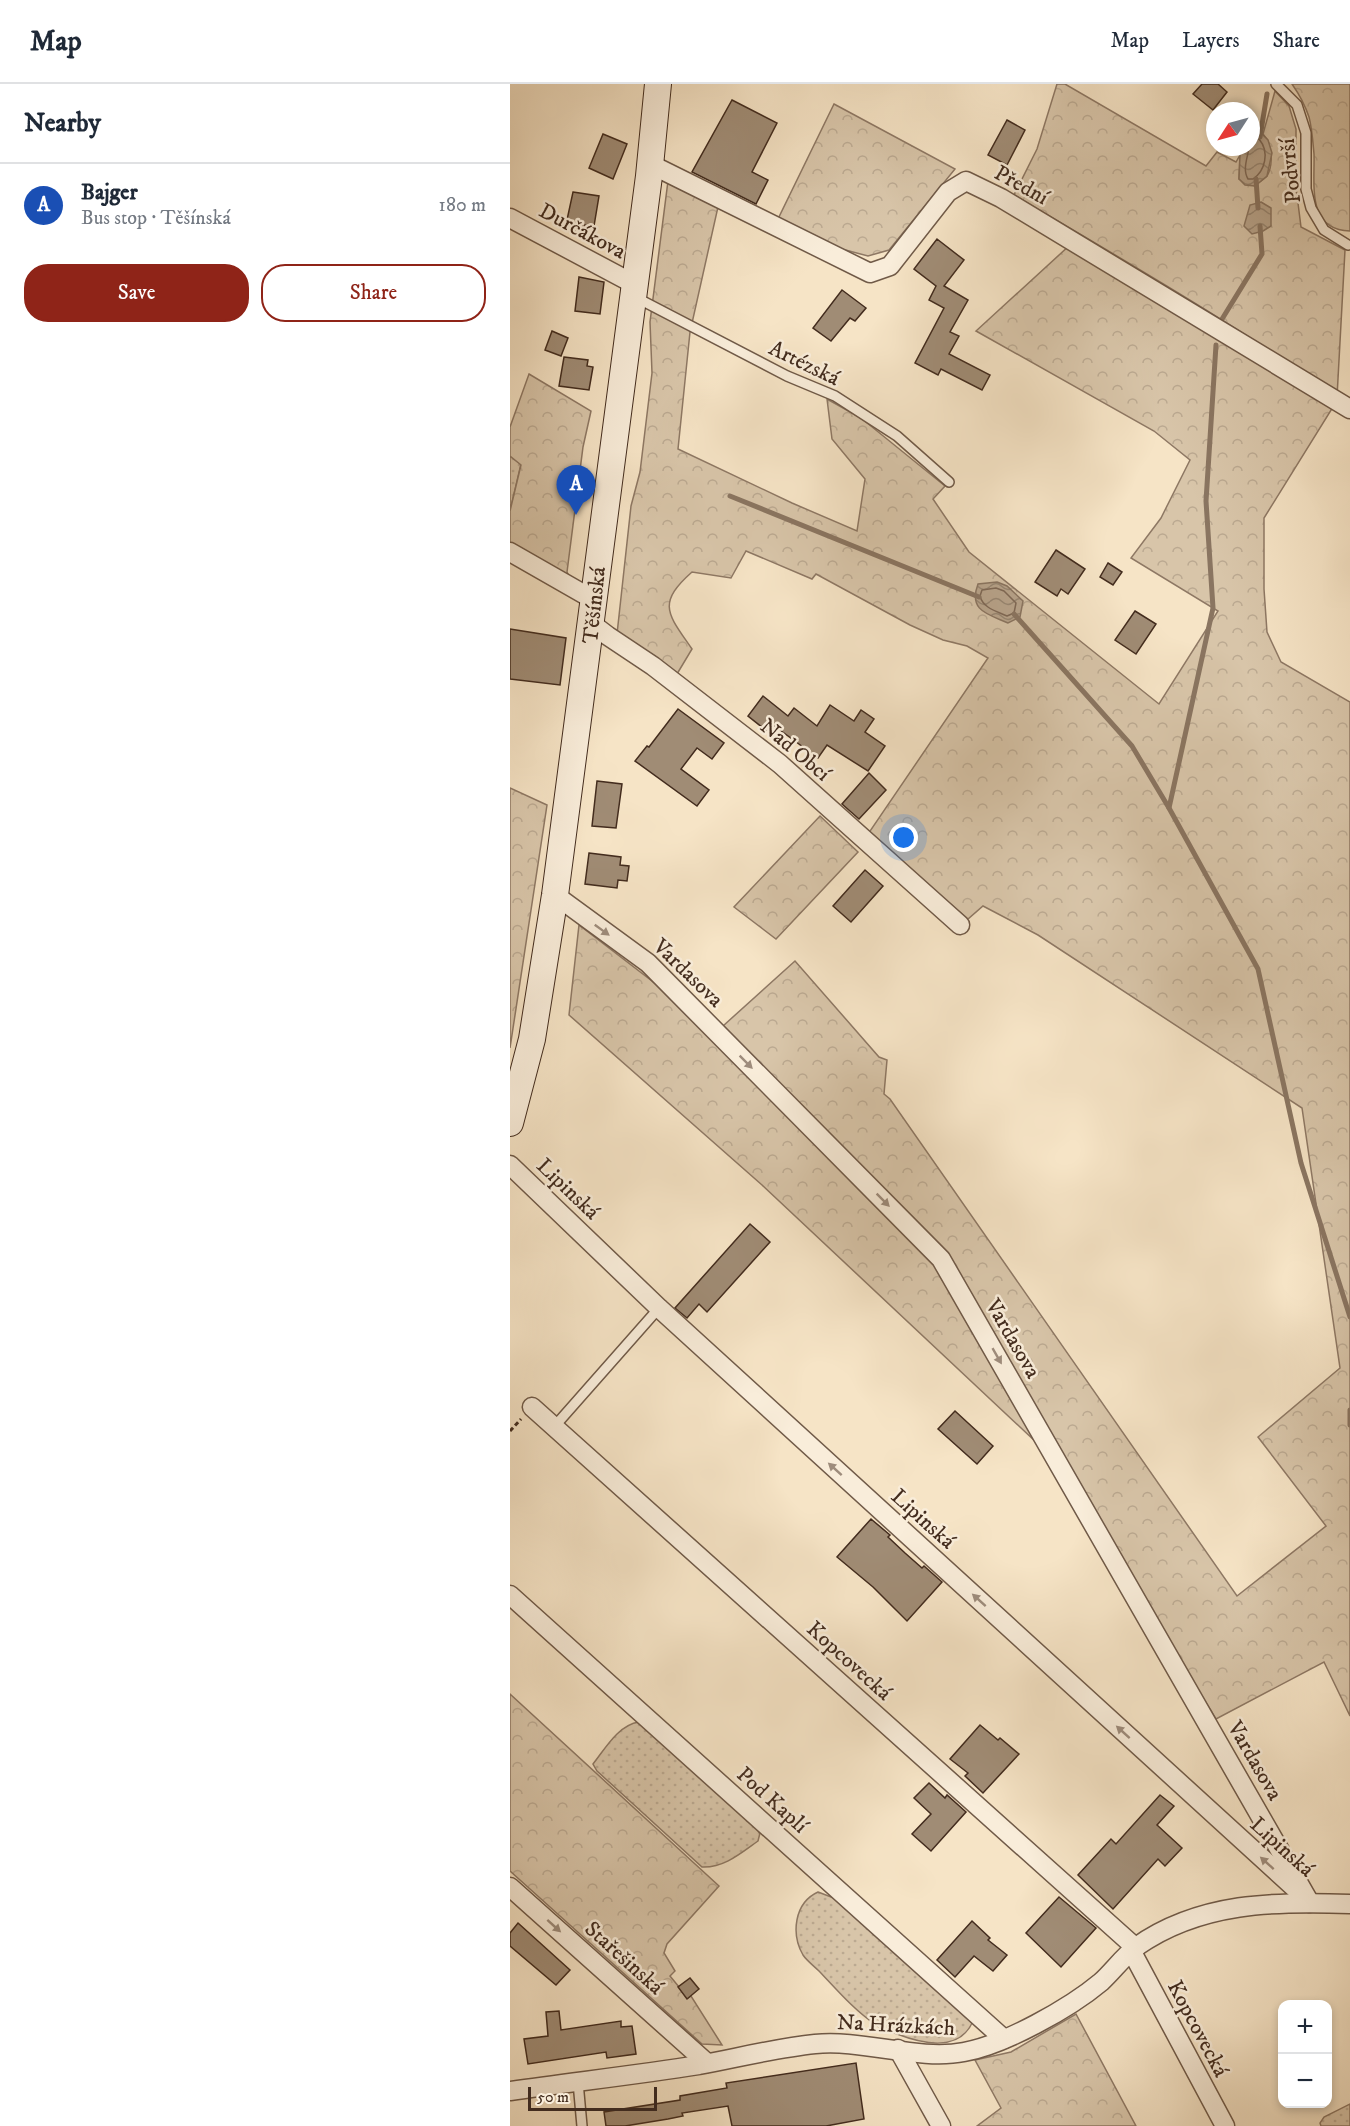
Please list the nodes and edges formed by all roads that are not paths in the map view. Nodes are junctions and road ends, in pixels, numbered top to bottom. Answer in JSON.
{"nodes":[{"id":1,"x":658,"y":84,"type":"edge"},
{"id":2,"x":1276,"y":84,"type":"edge"},
{"id":3,"x":650,"y":164,"type":"junction"},
{"id":4,"x":510,"y":218,"type":"edge"},
{"id":5,"x":1348,"y":245,"type":"dead end"},
{"id":6,"x":633,"y":290,"type":"junction"},
{"id":7,"x":1350,"y":409,"type":"edge"},
{"id":8,"x":949,"y":482,"type":"dead end"},
{"id":9,"x":512,"y":553,"type":"edge"},
{"id":10,"x":592,"y":611,"type":"junction"},
{"id":11,"x":555,"y":895,"type":"junction"},
{"id":12,"x":960,"y":925,"type":"dead end"},
{"id":13,"x":510,"y":1123,"type":"edge"},
{"id":14,"x":510,"y":1165,"type":"edge"},
{"id":15,"x":659,"y":1308,"type":"junction"},
{"id":16,"x":532,"y":1407,"type":"dead end"},
{"id":17,"x":554,"y":1427,"type":"junction"},
{"id":18,"x":510,"y":1595,"type":"edge"},
{"id":19,"x":510,"y":1887,"type":"edge"},
{"id":20,"x":1310,"y":1903,"type":"junction"},
{"id":21,"x":1350,"y":1904,"type":"edge"},
{"id":22,"x":1134,"y":1950,"type":"junction"},
{"id":23,"x":1004,"y":2039,"type":"junction"},
{"id":24,"x":898,"y":2049,"type":"junction"},
{"id":25,"x":707,"y":2063,"type":"junction"},
{"id":26,"x":578,"y":2082,"type":"junction"},
{"id":27,"x":510,"y":2091,"type":"edge"},
{"id":28,"x":582,"y":2126,"type":"edge"},
{"id":29,"x":941,"y":2126,"type":"edge"},
{"id":30,"x":1225,"y":2126,"type":"edge"}],
"edges":[{"from":1,"to":3,"type":"main road","name":"Těšínská"},
{"from":2,"to":5,"type":"lane","name":"Podvrší"},
{"from":3,"to":6,"type":"main road","name":"Těšínská"},
{"from":3,"to":7,"type":"street","name":"Přední"},
{"from":4,"to":6,"type":"street","name":"Durčákova"},
{"from":6,"to":8,"type":"lane","name":"Artézská"},
{"from":6,"to":10,"type":"main road","name":"Těšínská"},
{"from":9,"to":10,"type":"street","name":"Nad Obcí"},
{"from":10,"to":11,"type":"main road","name":"Těšínská"},
{"from":10,"to":12,"type":"street","name":"Nad Obcí"},
{"from":11,"to":13,"type":"main road","name":"Těšínská"},
{"from":11,"to":20,"type":"street","name":"Vardasova","one_way":true},
{"from":14,"to":15,"type":"street","name":"Lipinská"},
{"from":15,"to":17,"type":"lane"},
{"from":20,"to":15,"type":"street","name":"Lipinská","one_way":true},
{"from":16,"to":17,"type":"street","name":"Kopcovecká"},
{"from":17,"to":22,"type":"street","name":"Kopcovecká"},
{"from":18,"to":23,"type":"street","name":"Pod Kaplí"},
{"from":19,"to":25,"type":"street","name":"Stařešinská","one_way":true},
{"from":20,"to":21,"type":"street","name":"Na Hrázkách"},
{"from":20,"to":22,"type":"street","name":"Na Hrázkách"},
{"from":22,"to":23,"type":"street","name":"Na Hrázkách"},
{"from":22,"to":30,"type":"street","name":"Kopcovecká"},
{"from":23,"to":24,"type":"street","name":"Na Hrázkách"},
{"from":24,"to":25,"type":"street","name":"Na Hrázkách"},
{"from":24,"to":29,"type":"street"},
{"from":25,"to":26,"type":"street","name":"Na Hrázkách"},
{"from":26,"to":27,"type":"street","name":"Na Hrázkách"},
{"from":26,"to":28,"type":"lane"}]}
